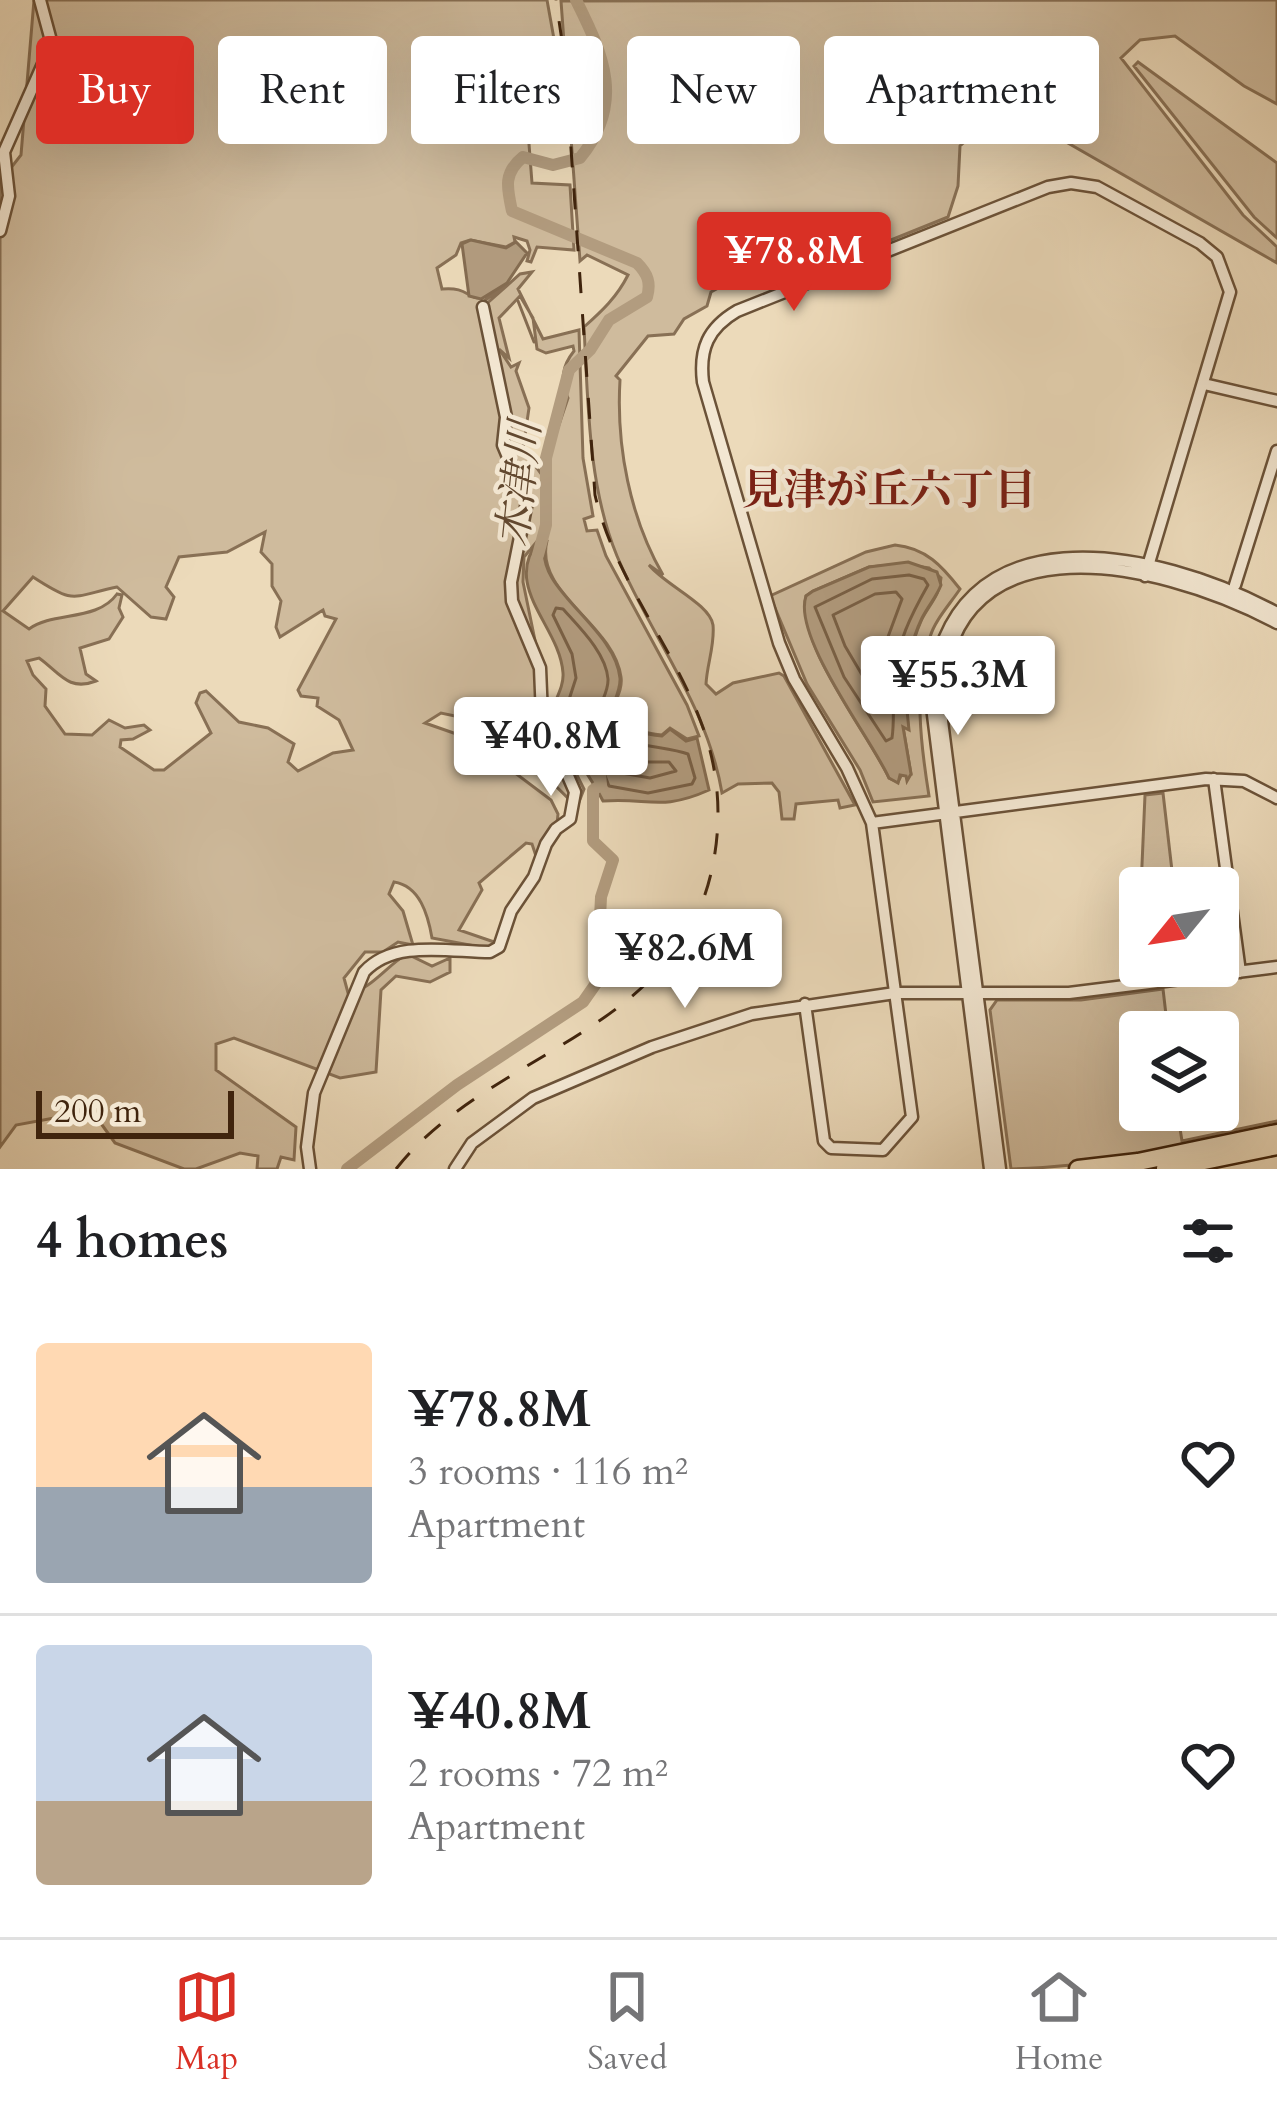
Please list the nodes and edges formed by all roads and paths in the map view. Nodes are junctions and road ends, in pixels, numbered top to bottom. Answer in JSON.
{"nodes":[{"id":1,"x":40,"y":0,"type":"edge"},
{"id":2,"x":0,"y":231,"type":"edge"},
{"id":3,"x":482,"y":307,"type":"dead end"},
{"id":4,"x":1204,"y":384,"type":"junction"},
{"id":5,"x":1277,"y":401,"type":"edge"},
{"id":6,"x":1277,"y":452,"type":"edge"},
{"id":7,"x":1147,"y":571,"type":"junction"},
{"id":8,"x":1235,"y":585,"type":"dead end"},
{"id":9,"x":1277,"y":613,"type":"edge"},
{"id":10,"x":1277,"y":623,"type":"edge"},
{"id":11,"x":1214,"y":779,"type":"junction"},
{"id":12,"x":1277,"y":798,"type":"edge"},
{"id":13,"x":949,"y":812,"type":"junction"},
{"id":14,"x":872,"y":823,"type":"junction"},
{"id":15,"x":1277,"y":967,"type":"edge"},
{"id":16,"x":1240,"y":972,"type":"junction"},
{"id":17,"x":972,"y":992,"type":"junction"},
{"id":18,"x":895,"y":993,"type":"junction"},
{"id":19,"x":805,"y":1004,"type":"junction"},
{"id":20,"x":1277,"y":1133,"type":"edge"},
{"id":21,"x":1277,"y":1146,"type":"edge"},
{"id":22,"x":1000,"y":1168,"type":"edge"},
{"id":23,"x":310,"y":1169,"type":"edge"},
{"id":24,"x":454,"y":1169,"type":"edge"},
{"id":25,"x":990,"y":1169,"type":"edge"},
{"id":26,"x":1078,"y":1169,"type":"edge"},
{"id":27,"x":1165,"y":1169,"type":"edge"}],
"edges":[{"from":1,"to":2,"type":"street"},
{"from":3,"to":23,"type":"street"},
{"from":4,"to":5,"type":"street"},
{"from":4,"to":7,"type":"street"},
{"from":4,"to":14,"type":"street"},
{"from":6,"to":8,"type":"street"},
{"from":7,"to":9,"type":"street"},
{"from":7,"to":10,"type":"street"},
{"from":7,"to":13,"type":"street"},
{"from":11,"to":12,"type":"street"},
{"from":11,"to":13,"type":"street"},
{"from":11,"to":16,"type":"street"},
{"from":13,"to":14,"type":"street"},
{"from":13,"to":17,"type":"street"},
{"from":14,"to":18,"type":"street"},
{"from":15,"to":16,"type":"street"},
{"from":16,"to":17,"type":"street"},
{"from":17,"to":18,"type":"street"},
{"from":17,"to":22,"type":"street"},
{"from":17,"to":25,"type":"street"},
{"from":18,"to":19,"type":"street"},
{"from":18,"to":19,"type":"street"},
{"from":19,"to":24,"type":"street"},
{"from":20,"to":26,"type":"highway"},
{"from":21,"to":27,"type":"highway"}]}
